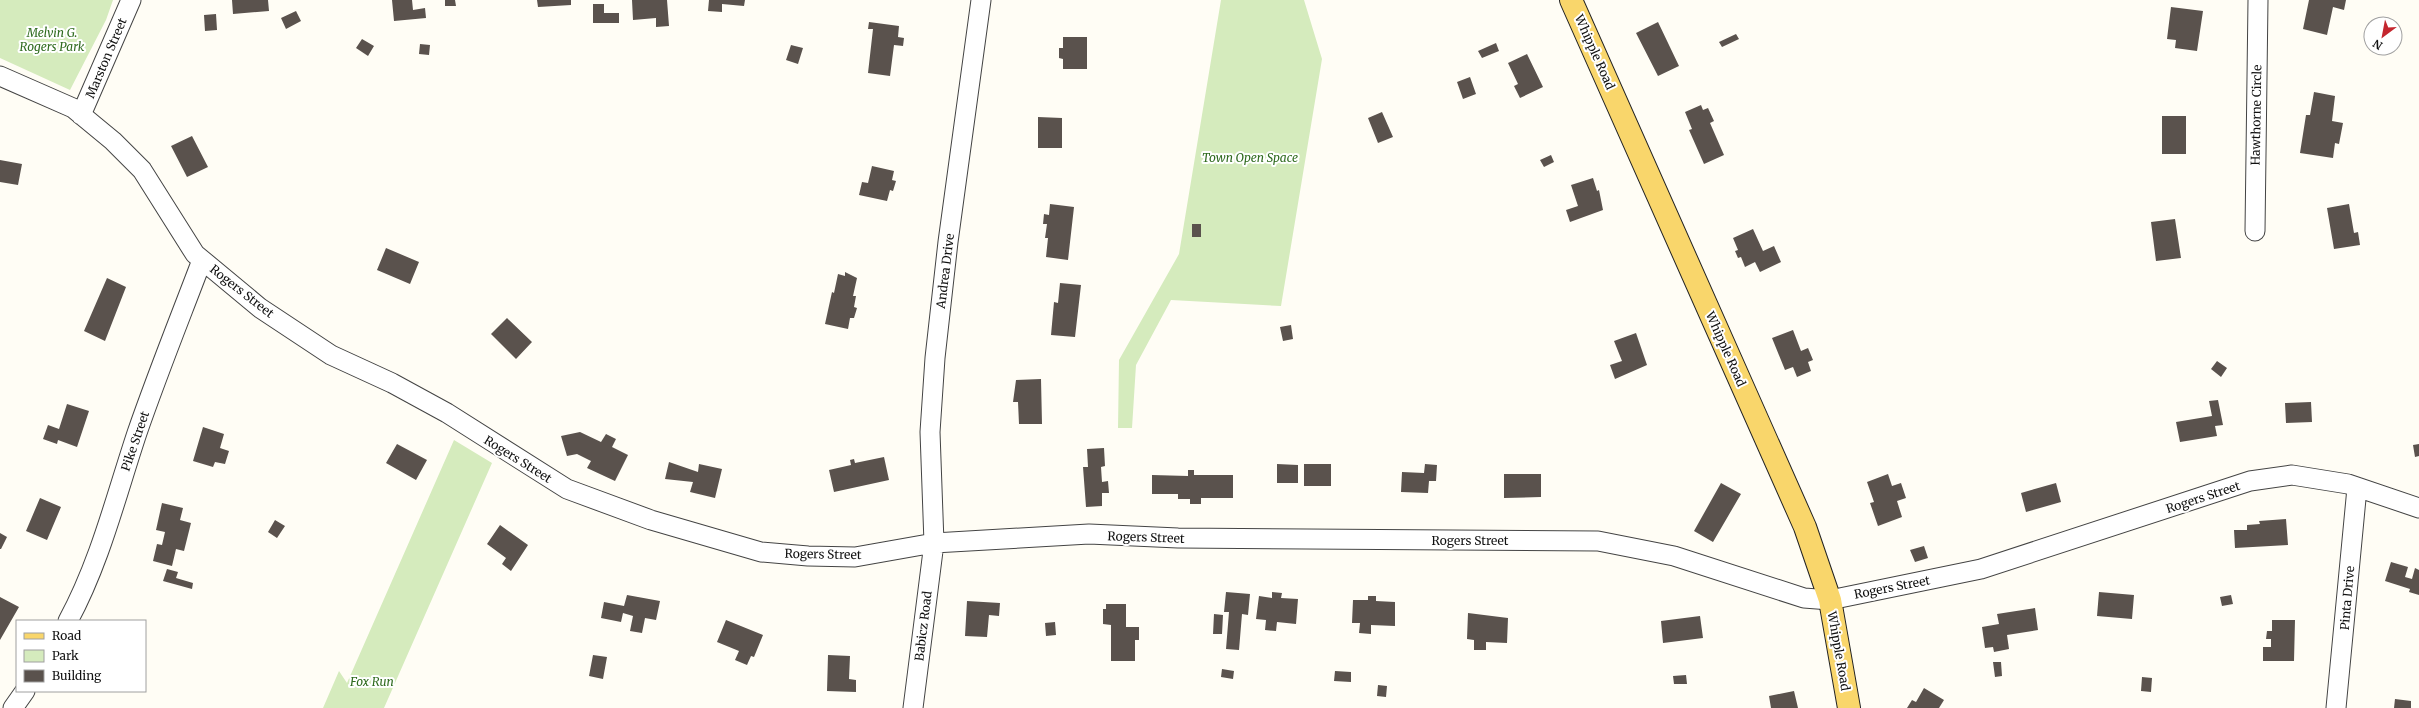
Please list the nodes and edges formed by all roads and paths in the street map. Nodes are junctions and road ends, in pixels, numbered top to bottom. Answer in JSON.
{"nodes":[{"id":1,"x":131,"y":0,"type":"edge"},
{"id":2,"x":981,"y":0,"type":"edge"},
{"id":3,"x":1571,"y":0,"type":"edge"},
{"id":4,"x":2258,"y":0,"type":"edge"},
{"id":5,"x":0,"y":76,"type":"edge"},
{"id":6,"x":81,"y":115,"type":"junction"},
{"id":7,"x":2255,"y":231,"type":"dead end"},
{"id":8,"x":202,"y":260,"type":"junction"},
{"id":9,"x":2357,"y":488,"type":"junction"},
{"id":10,"x":2419,"y":508,"type":"edge"},
{"id":11,"x":934,"y":543,"type":"junction"},
{"id":12,"x":1830,"y":600,"type":"junction"},
{"id":13,"x":69,"y":620,"type":"edge"},
{"id":14,"x":24,"y":692,"type":"edge"},
{"id":15,"x":13,"y":708,"type":"edge"},
{"id":16,"x":913,"y":708,"type":"edge"},
{"id":17,"x":1849,"y":708,"type":"edge"},
{"id":18,"x":2336,"y":708,"type":"edge"}],
"edges":[{"from":1,"to":6,"type":"street","name":"Marston Street"},
{"from":2,"to":11,"type":"street","name":"Andrea Drive"},
{"from":3,"to":12,"type":"main road","name":"Whipple Road"},
{"from":4,"to":7,"type":"street","name":"Hawthorne Circle"},
{"from":5,"to":6,"type":"street","name":"Rogers Street"},
{"from":6,"to":8,"type":"street","name":"Rogers Street"},
{"from":8,"to":11,"type":"street","name":"Rogers Street"},
{"from":8,"to":13,"type":"street","name":"Pike Street"},
{"from":9,"to":10,"type":"street","name":"Rogers Street"},
{"from":9,"to":12,"type":"street","name":"Rogers Street"},
{"from":9,"to":18,"type":"street","name":"Pinta Drive"},
{"from":11,"to":12,"type":"street","name":"Rogers Street"},
{"from":11,"to":16,"type":"street","name":"Babicz Road"},
{"from":12,"to":17,"type":"main road","name":"Whipple Road"},
{"from":14,"to":15,"type":"street"}]}
